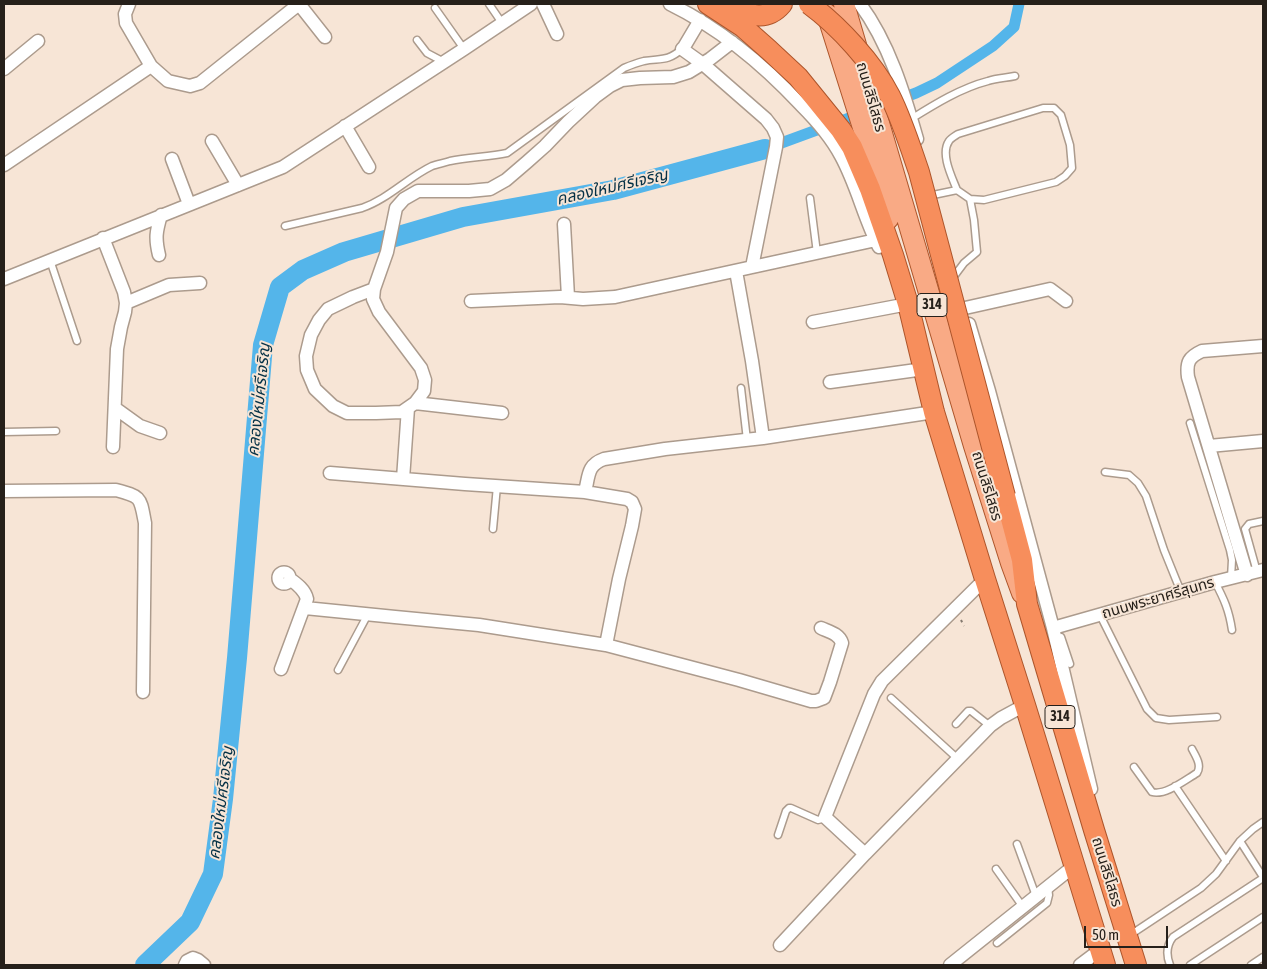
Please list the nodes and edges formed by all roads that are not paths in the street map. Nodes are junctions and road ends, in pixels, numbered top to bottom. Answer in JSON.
{"nodes":[{"id":1,"x":129,"y":4,"type":"edge"},
{"id":2,"x":299,"y":4,"type":"edge"},
{"id":3,"x":489,"y":4,"type":"edge"},
{"id":4,"x":543,"y":4,"type":"edge"},
{"id":5,"x":670,"y":4,"type":"edge"},
{"id":6,"x":729,"y":4,"type":"edge"},
{"id":7,"x":782,"y":4,"type":"edge"},
{"id":8,"x":809,"y":4,"type":"edge"},
{"id":9,"x":824,"y":4,"type":"edge"},
{"id":10,"x":844,"y":4,"type":"edge"},
{"id":11,"x":860,"y":4,"type":"edge"},
{"id":12,"x":522,"y":6,"type":"edge"},
{"id":13,"x":435,"y":8,"type":"dead end"},
{"id":14,"x":704,"y":12,"type":"edge"},
{"id":15,"x":502,"y":23,"type":"junction"},
{"id":16,"x":557,"y":34,"type":"dead end"},
{"id":17,"x":325,"y":37,"type":"dead end"},
{"id":18,"x":417,"y":40,"type":"dead end"},
{"id":19,"x":38,"y":42,"type":"dead end"},
{"id":20,"x":732,"y":42,"type":"junction"},
{"id":21,"x":464,"y":49,"type":"junction"},
{"id":22,"x":682,"y":49,"type":"junction"},
{"id":23,"x":444,"y":62,"type":"junction"},
{"id":24,"x":703,"y":64,"type":"junction"},
{"id":25,"x":150,"y":66,"type":"junction"},
{"id":26,"x":4,"y":69,"type":"edge"},
{"id":27,"x":1015,"y":76,"type":"dead end"},
{"id":28,"x":911,"y":119,"type":"junction"},
{"id":29,"x":345,"y":126,"type":"junction"},
{"id":30,"x":212,"y":141,"type":"dead end"},
{"id":31,"x":172,"y":159,"type":"dead end"},
{"id":32,"x":4,"y":165,"type":"edge"},
{"id":33,"x":369,"y":167,"type":"dead end"},
{"id":34,"x":238,"y":185,"type":"junction"},
{"id":35,"x":957,"y":190,"type":"junction"},
{"id":36,"x":933,"y":195,"type":"junction"},
{"id":37,"x":810,"y":198,"type":"dead end"},
{"id":38,"x":970,"y":199,"type":"junction"},
{"id":39,"x":189,"y":204,"type":"junction"},
{"id":40,"x":161,"y":216,"type":"junction"},
{"id":41,"x":564,"y":224,"type":"dead end"},
{"id":42,"x":285,"y":226,"type":"dead end"},
{"id":43,"x":103,"y":238,"type":"junction"},
{"id":44,"x":876,"y":240,"type":"junction"},
{"id":45,"x":817,"y":253,"type":"junction"},
{"id":46,"x":159,"y":254,"type":"dead end"},
{"id":47,"x":50,"y":260,"type":"junction"},
{"id":48,"x":896,"y":263,"type":"junction"},
{"id":49,"x":752,"y":267,"type":"junction"},
{"id":50,"x":736,"y":270,"type":"junction"},
{"id":51,"x":955,"y":274,"type":"junction"},
{"id":52,"x":4,"y":278,"type":"edge"},
{"id":53,"x":200,"y":283,"type":"dead end"},
{"id":54,"x":374,"y":289,"type":"junction"},
{"id":55,"x":568,"y":297,"type":"junction"},
{"id":56,"x":470,"y":301,"type":"dead end"},
{"id":57,"x":1066,"y":301,"type":"dead end"},
{"id":58,"x":126,"y":303,"type":"junction"},
{"id":59,"x":908,"y":304,"type":"junction"},
{"id":60,"x":965,"y":308,"type":"junction"},
{"id":61,"x":813,"y":322,"type":"dead end"},
{"id":62,"x":76,"y":340,"type":"dead end"},
{"id":63,"x":1263,"y":346,"type":"edge"},
{"id":64,"x":924,"y":369,"type":"junction"},
{"id":65,"x":830,"y":382,"type":"dead end"},
{"id":66,"x":741,"y":388,"type":"dead end"},
{"id":67,"x":412,"y":405,"type":"junction"},
{"id":68,"x":115,"y":408,"type":"junction"},
{"id":69,"x":934,"y":412,"type":"junction"},
{"id":70,"x":502,"y":413,"type":"dead end"},
{"id":71,"x":1190,"y":423,"type":"dead end"},
{"id":72,"x":56,"y":431,"type":"dead end"},
{"id":73,"x":4,"y":432,"type":"edge"},
{"id":74,"x":160,"y":433,"type":"dead end"},
{"id":75,"x":763,"y":438,"type":"junction"},
{"id":76,"x":747,"y":440,"type":"junction"},
{"id":77,"x":1263,"y":441,"type":"edge"},
{"id":78,"x":113,"y":447,"type":"dead end"},
{"id":79,"x":1207,"y":452,"type":"junction"},
{"id":80,"x":330,"y":472,"type":"dead end"},
{"id":81,"x":1104,"y":472,"type":"dead end"},
{"id":82,"x":403,"y":479,"type":"junction"},
{"id":83,"x":497,"y":486,"type":"junction"},
{"id":84,"x":4,"y":491,"type":"edge"},
{"id":85,"x":585,"y":492,"type":"junction"},
{"id":86,"x":1263,"y":521,"type":"edge"},
{"id":87,"x":493,"y":529,"type":"dead end"},
{"id":88,"x":1256,"y":572,"type":"edge"},
{"id":89,"x":1232,"y":578,"type":"junction"},
{"id":90,"x":290,"y":579,"type":"dead end"},
{"id":91,"x":985,"y":579,"type":"junction"},
{"id":92,"x":1215,"y":582,"type":"junction"},
{"id":93,"x":1181,"y":592,"type":"junction"},
{"id":94,"x":1026,"y":604,"type":"junction"},
{"id":95,"x":305,"y":608,"type":"junction"},
{"id":96,"x":368,"y":614,"type":"junction"},
{"id":97,"x":1100,"y":615,"type":"junction"},
{"id":98,"x":1055,"y":627,"type":"junction"},
{"id":99,"x":821,"y":628,"type":"dead end"},
{"id":100,"x":1232,"y":630,"type":"dead end"},
{"id":101,"x":606,"y":645,"type":"junction"},
{"id":102,"x":1070,"y":664,"type":"dead end"},
{"id":103,"x":281,"y":669,"type":"dead end"},
{"id":104,"x":338,"y":670,"type":"dead end"},
{"id":105,"x":143,"y":692,"type":"dead end"},
{"id":106,"x":891,"y":698,"type":"dead end"},
{"id":107,"x":1025,"y":705,"type":"junction"},
{"id":108,"x":1217,"y":717,"type":"dead end"},
{"id":109,"x":956,"y":724,"type":"dead end"},
{"id":110,"x":990,"y":726,"type":"junction"},
{"id":111,"x":1192,"y":749,"type":"dead end"},
{"id":112,"x":958,"y":759,"type":"junction"},
{"id":113,"x":1134,"y":766,"type":"dead end"},
{"id":114,"x":1175,"y":786,"type":"junction"},
{"id":115,"x":825,"y":817,"type":"junction"},
{"id":116,"x":1263,"y":822,"type":"edge"},
{"id":117,"x":1094,"y":830,"type":"junction"},
{"id":118,"x":778,"y":835,"type":"dead end"},
{"id":119,"x":1240,"y":841,"type":"junction"},
{"id":120,"x":1017,"y":844,"type":"dead end"},
{"id":121,"x":865,"y":854,"type":"junction"},
{"id":122,"x":1226,"y":862,"type":"junction"},
{"id":123,"x":1074,"y":866,"type":"junction"},
{"id":124,"x":996,"y":869,"type":"dead end"},
{"id":125,"x":1263,"y":878,"type":"edge"},
{"id":126,"x":1048,"y":886,"type":"junction"},
{"id":127,"x":1036,"y":896,"type":"junction"},
{"id":128,"x":1023,"y":907,"type":"junction"},
{"id":129,"x":1263,"y":917,"type":"edge"},
{"id":130,"x":1127,"y":937,"type":"junction"},
{"id":131,"x":997,"y":943,"type":"dead end"},
{"id":132,"x":780,"y":945,"type":"dead end"},
{"id":133,"x":1263,"y":957,"type":"edge"},
{"id":134,"x":1102,"y":958,"type":"edge"},
{"id":135,"x":185,"y":965,"type":"edge"},
{"id":136,"x":204,"y":965,"type":"edge"},
{"id":137,"x":950,"y":965,"type":"edge"},
{"id":138,"x":1080,"y":965,"type":"edge"},
{"id":139,"x":1136,"y":965,"type":"edge"},
{"id":140,"x":1170,"y":965,"type":"edge"},
{"id":141,"x":1190,"y":965,"type":"edge"},
{"id":142,"x":1250,"y":965,"type":"edge"}],
"edges":[{"from":1,"to":25,"type":"street"},
{"from":2,"to":17,"type":"street"},
{"from":2,"to":25,"type":"street"},
{"from":3,"to":15,"type":"lane"},
{"from":4,"to":16,"type":"street"},
{"from":5,"to":14,"type":"street"},
{"from":6,"to":7,"type":"highway"},
{"from":8,"to":94,"type":"highway","bridge":true},
{"from":9,"to":48,"type":"main road","name":"ถนนสิริโสธร"},
{"from":10,"to":94,"type":"main road","name":"ถนนสิริโสธร","number":"314"},
{"from":11,"to":28,"type":"street"},
{"from":12,"to":15,"type":"street"},
{"from":13,"to":21,"type":"lane"},
{"from":14,"to":20,"type":"street"},
{"from":14,"to":22,"type":"street"},
{"from":14,"to":48,"type":"highway"},
{"from":15,"to":21,"type":"street"},
{"from":18,"to":23,"type":"lane"},
{"from":19,"to":26,"type":"street"},
{"from":20,"to":24,"type":"street"},
{"from":20,"to":44,"type":"street"},
{"from":21,"to":23,"type":"street"},
{"from":22,"to":24,"type":"street"},
{"from":22,"to":42,"type":"lane"},
{"from":23,"to":29,"type":"street"},
{"from":24,"to":49,"type":"street"},
{"from":24,"to":54,"type":"street"},
{"from":25,"to":32,"type":"street"},
{"from":27,"to":28,"type":"lane"},
{"from":28,"to":36,"type":"street"},
{"from":29,"to":33,"type":"street"},
{"from":29,"to":34,"type":"street"},
{"from":30,"to":34,"type":"street"},
{"from":31,"to":39,"type":"street"},
{"from":34,"to":39,"type":"street"},
{"from":35,"to":36,"type":"lane"},
{"from":35,"to":38,"type":"lane"},
{"from":35,"to":38,"type":"lane"},
{"from":36,"to":51,"type":"street"},
{"from":37,"to":45,"type":"lane"},
{"from":38,"to":51,"type":"lane"},
{"from":39,"to":40,"type":"street"},
{"from":40,"to":43,"type":"street"},
{"from":40,"to":46,"type":"street"},
{"from":41,"to":55,"type":"street"},
{"from":43,"to":47,"type":"street"},
{"from":43,"to":58,"type":"street"},
{"from":44,"to":45,"type":"street"},
{"from":44,"to":48,"type":"street"},
{"from":45,"to":49,"type":"street"},
{"from":47,"to":52,"type":"street"},
{"from":47,"to":62,"type":"lane"},
{"from":48,"to":59,"type":"highway","name":"ถนนสิริโสธร"},
{"from":49,"to":50,"type":"street"},
{"from":50,"to":55,"type":"street"},
{"from":50,"to":75,"type":"street"},
{"from":51,"to":60,"type":"street"},
{"from":53,"to":58,"type":"street"},
{"from":54,"to":67,"type":"street"},
{"from":54,"to":67,"type":"street"},
{"from":55,"to":56,"type":"street"},
{"from":57,"to":60,"type":"street"},
{"from":58,"to":68,"type":"street"},
{"from":59,"to":61,"type":"street"},
{"from":59,"to":64,"type":"highway","name":"ถนนสิริโสธร"},
{"from":60,"to":98,"type":"street"},
{"from":63,"to":79,"type":"street"},
{"from":64,"to":65,"type":"street"},
{"from":64,"to":69,"type":"highway","name":"ถนนสิริโสธร"},
{"from":66,"to":76,"type":"lane"},
{"from":67,"to":70,"type":"street"},
{"from":67,"to":82,"type":"street"},
{"from":68,"to":74,"type":"street"},
{"from":68,"to":78,"type":"street"},
{"from":69,"to":75,"type":"street"},
{"from":69,"to":91,"type":"highway","name":"ถนนสิริโสธร","number":"314"},
{"from":71,"to":79,"type":"lane"},
{"from":72,"to":73,"type":"lane"},
{"from":75,"to":76,"type":"street"},
{"from":76,"to":85,"type":"street"},
{"from":77,"to":79,"type":"street"},
{"from":79,"to":88,"type":"street"},
{"from":79,"to":89,"type":"lane"},
{"from":80,"to":82,"type":"street"},
{"from":81,"to":93,"type":"lane"},
{"from":82,"to":83,"type":"street"},
{"from":83,"to":85,"type":"street"},
{"from":83,"to":87,"type":"lane"},
{"from":84,"to":105,"type":"street"},
{"from":85,"to":101,"type":"street"},
{"from":86,"to":88,"type":"lane"},
{"from":88,"to":89,"type":"street","name":"ถนนพระยาศรีสุนทร"},
{"from":89,"to":92,"type":"street","name":"ถนนพระยาศรีสุนทร"},
{"from":90,"to":95,"type":"street"},
{"from":91,"to":107,"type":"highway","name":"ถนนสิริโสธร","number":"314"},
{"from":91,"to":115,"type":"street"},
{"from":92,"to":93,"type":"street","name":"ถนนพระยาศรีสุนทร"},
{"from":92,"to":100,"type":"lane"},
{"from":93,"to":97,"type":"street","name":"ถนนพระยาศรีสุนทร"},
{"from":94,"to":117,"type":"highway","name":"ถนนสิริโสธร","number":"314"},
{"from":95,"to":96,"type":"street"},
{"from":95,"to":103,"type":"street"},
{"from":96,"to":101,"type":"street"},
{"from":96,"to":104,"type":"lane"},
{"from":97,"to":98,"type":"street","name":"ถนนพระยาศรีสุนทร"},
{"from":97,"to":108,"type":"lane"},
{"from":98,"to":102,"type":"lane"},
{"from":98,"to":117,"type":"street"},
{"from":99,"to":101,"type":"street"},
{"from":106,"to":112,"type":"lane"},
{"from":107,"to":110,"type":"street"},
{"from":107,"to":123,"type":"highway","name":"ถนนสิริโสธร","number":"314"},
{"from":109,"to":110,"type":"lane"},
{"from":110,"to":112,"type":"street"},
{"from":111,"to":114,"type":"lane"},
{"from":112,"to":121,"type":"street"},
{"from":113,"to":114,"type":"lane"},
{"from":114,"to":122,"type":"lane"},
{"from":115,"to":118,"type":"lane"},
{"from":115,"to":121,"type":"street"},
{"from":116,"to":119,"type":"lane"},
{"from":117,"to":130,"type":"highway","name":"ถนนสิริโสธร","number":"314"},
{"from":119,"to":122,"type":"lane"},
{"from":119,"to":125,"type":"lane"},
{"from":120,"to":127,"type":"lane"},
{"from":121,"to":132,"type":"street"},
{"from":122,"to":130,"type":"lane"},
{"from":123,"to":126,"type":"street"},
{"from":123,"to":134,"type":"highway","name":"ถนนสิริโสธร","number":"314"},
{"from":124,"to":128,"type":"lane"},
{"from":125,"to":140,"type":"lane"},
{"from":126,"to":127,"type":"street"},
{"from":126,"to":131,"type":"lane"},
{"from":127,"to":128,"type":"street"},
{"from":128,"to":137,"type":"street"},
{"from":129,"to":141,"type":"lane"},
{"from":130,"to":139,"type":"highway","name":"ถนนสิริโสธร","number":"314"},
{"from":133,"to":142,"type":"lane"},
{"from":134,"to":138,"type":"street"},
{"from":135,"to":136,"type":"street"}]}
